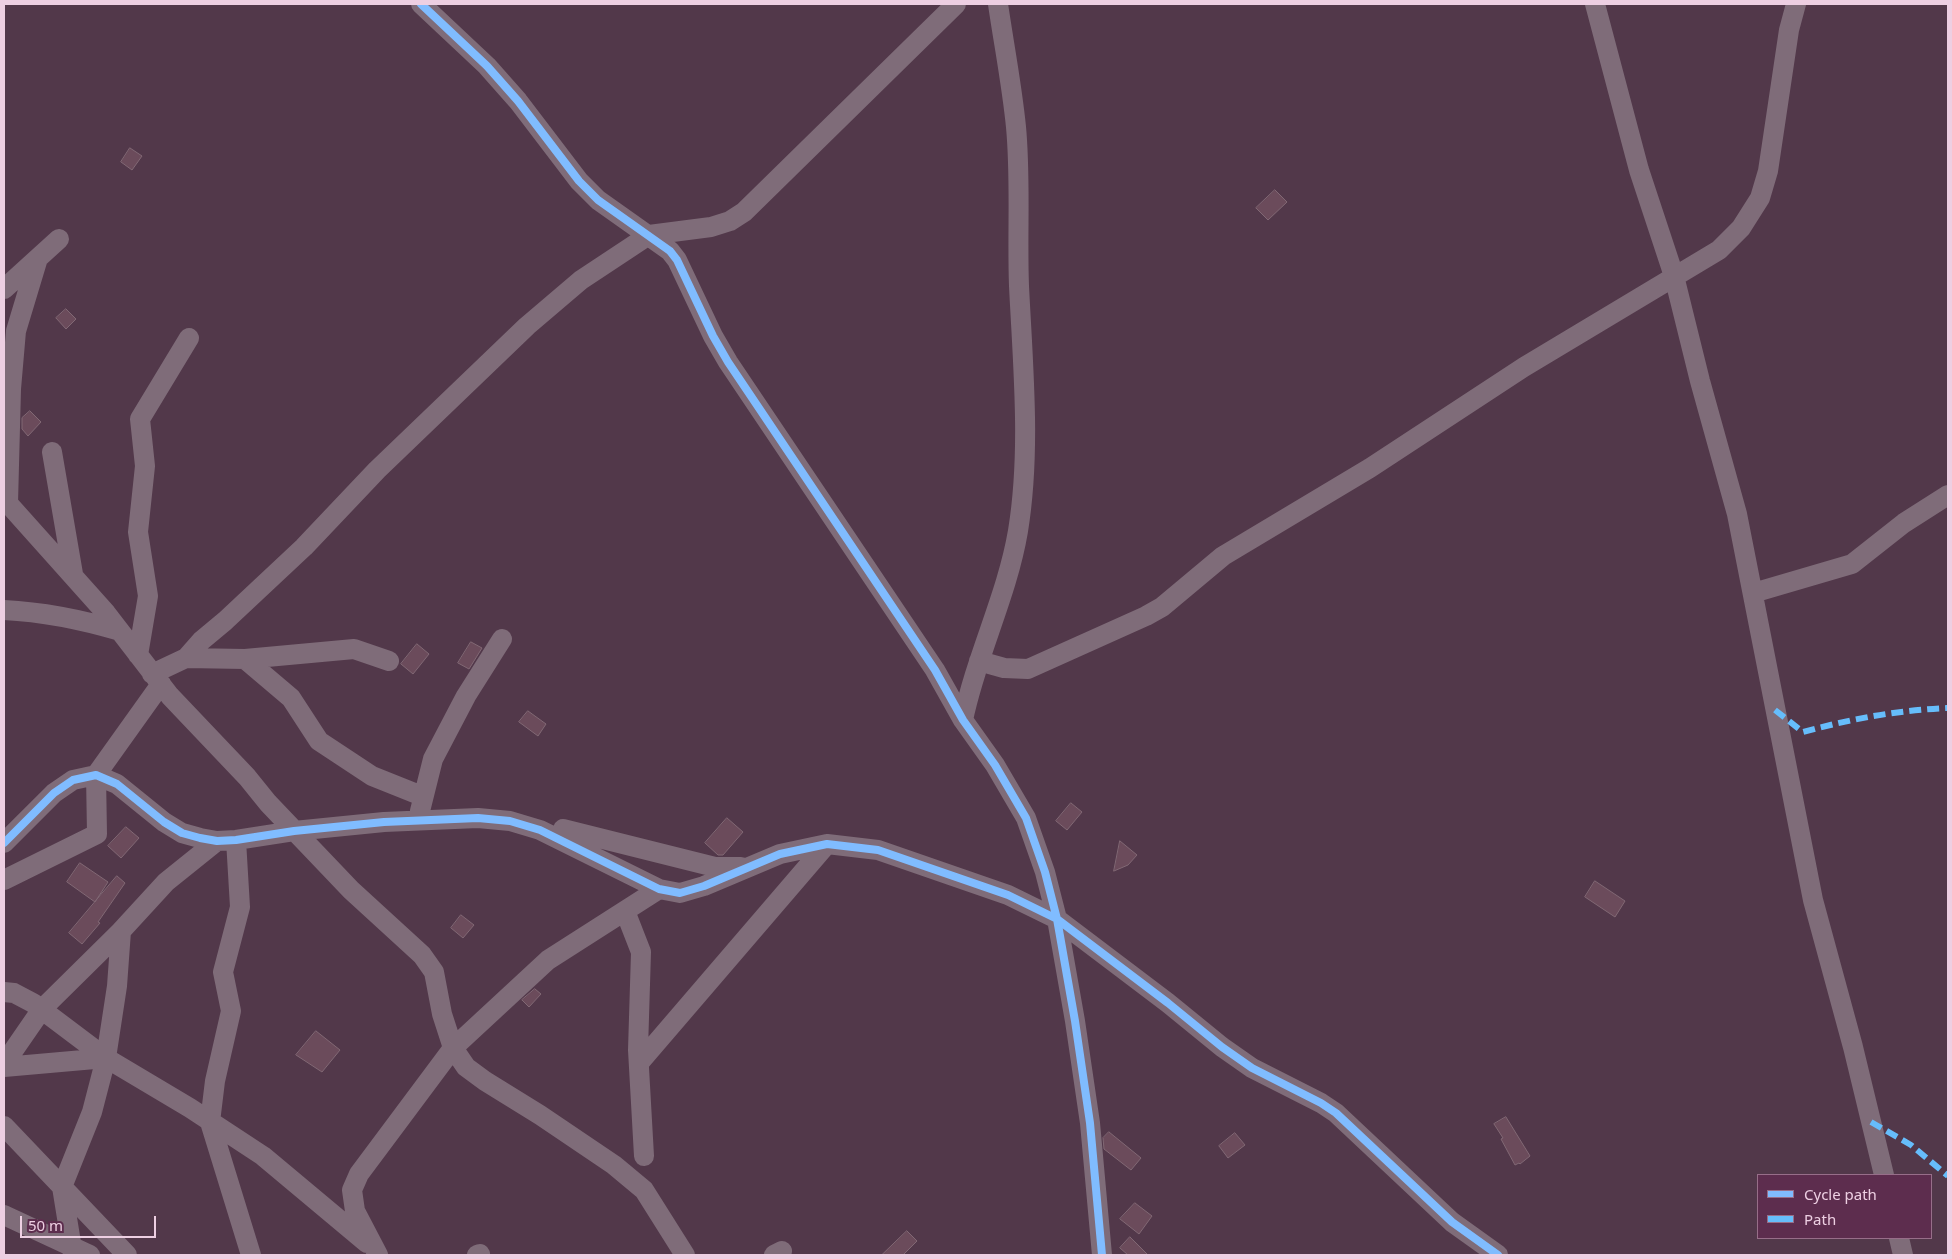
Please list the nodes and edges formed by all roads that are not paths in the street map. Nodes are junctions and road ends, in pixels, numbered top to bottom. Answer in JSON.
{"nodes":[{"id":1,"x":421,"y":4,"type":"edge"},
{"id":2,"x":956,"y":4,"type":"edge"},
{"id":3,"x":998,"y":4,"type":"edge"},
{"id":4,"x":1595,"y":4,"type":"edge"},
{"id":5,"x":1796,"y":4,"type":"edge"},
{"id":6,"x":649,"y":236,"type":"junction"},
{"id":7,"x":59,"y":239,"type":"dead end"},
{"id":8,"x":38,"y":258,"type":"junction"},
{"id":9,"x":1674,"y":276,"type":"junction"},
{"id":10,"x":4,"y":289,"type":"edge"},
{"id":11,"x":189,"y":338,"type":"dead end"},
{"id":12,"x":7,"y":389,"type":"edge"},
{"id":13,"x":52,"y":452,"type":"dead end"},
{"id":14,"x":1948,"y":495,"type":"edge"},
{"id":15,"x":6,"y":501,"type":"edge"},
{"id":16,"x":73,"y":574,"type":"junction"},
{"id":17,"x":1753,"y":593,"type":"junction"},
{"id":18,"x":4,"y":610,"type":"edge"},
{"id":19,"x":120,"y":631,"type":"junction"},
{"id":20,"x":502,"y":639,"type":"dead end"},
{"id":21,"x":138,"y":655,"type":"junction"},
{"id":22,"x":186,"y":658,"type":"junction"},
{"id":23,"x":245,"y":659,"type":"junction"},
{"id":24,"x":389,"y":661,"type":"dead end"},
{"id":25,"x":979,"y":661,"type":"junction"},
{"id":26,"x":157,"y":679,"type":"junction"},
{"id":27,"x":963,"y":720,"type":"junction"},
{"id":28,"x":96,"y":775,"type":"junction"},
{"id":29,"x":417,"y":794,"type":"dead end"},
{"id":30,"x":418,"y":820,"type":"junction"},
{"id":31,"x":563,"y":829,"type":"dead end"},
{"id":32,"x":294,"y":831,"type":"junction"},
{"id":33,"x":227,"y":840,"type":"junction"},
{"id":34,"x":4,"y":844,"type":"edge"},
{"id":35,"x":827,"y":844,"type":"junction"},
{"id":36,"x":748,"y":868,"type":"junction"},
{"id":37,"x":4,"y":880,"type":"edge"},
{"id":38,"x":659,"y":889,"type":"junction"},
{"id":39,"x":625,"y":911,"type":"junction"},
{"id":40,"x":1057,"y":919,"type":"junction"},
{"id":41,"x":121,"y":930,"type":"junction"},
{"id":42,"x":4,"y":992,"type":"edge"},
{"id":43,"x":42,"y":1009,"type":"junction"},
{"id":44,"x":453,"y":1048,"type":"junction"},
{"id":45,"x":106,"y":1058,"type":"junction"},
{"id":46,"x":639,"y":1063,"type":"junction"},
{"id":47,"x":4,"y":1066,"type":"edge"},
{"id":48,"x":210,"y":1122,"type":"junction"},
{"id":49,"x":4,"y":1126,"type":"edge"},
{"id":50,"x":644,"y":1156,"type":"dead end"},
{"id":51,"x":1884,"y":1174,"type":"edge"},
{"id":52,"x":62,"y":1187,"type":"junction"},
{"id":53,"x":4,"y":1216,"type":"edge"},
{"id":54,"x":1899,"y":1239,"type":"edge"},
{"id":55,"x":78,"y":1253,"type":"edge"},
{"id":56,"x":379,"y":1254,"type":"edge"},
{"id":57,"x":127,"y":1255,"type":"edge"},
{"id":58,"x":251,"y":1255,"type":"edge"},
{"id":59,"x":685,"y":1255,"type":"edge"},
{"id":60,"x":1102,"y":1255,"type":"edge"},
{"id":61,"x":1498,"y":1255,"type":"edge"},
{"id":62,"x":1903,"y":1255,"type":"edge"}],
"edges":[{"from":1,"to":6,"type":"street"},
{"from":2,"to":6,"type":"street"},
{"from":3,"to":25,"type":"street"},
{"from":4,"to":9,"type":"street"},
{"from":5,"to":9,"type":"street"},
{"from":6,"to":22,"type":"street"},
{"from":6,"to":27,"type":"street"},
{"from":7,"to":8,"type":"street"},
{"from":8,"to":10,"type":"street"},
{"from":8,"to":12,"type":"street"},
{"from":9,"to":17,"type":"street"},
{"from":9,"to":25,"type":"street"},
{"from":11,"to":21,"type":"street"},
{"from":12,"to":15,"type":"street"},
{"from":13,"to":16,"type":"street"},
{"from":14,"to":17,"type":"street"},
{"from":15,"to":16,"type":"street"},
{"from":16,"to":19,"type":"street"},
{"from":17,"to":51,"type":"street"},
{"from":18,"to":19,"type":"street"},
{"from":19,"to":21,"type":"street"},
{"from":20,"to":30,"type":"street"},
{"from":21,"to":26,"type":"street"},
{"from":22,"to":23,"type":"street"},
{"from":22,"to":26,"type":"street"},
{"from":23,"to":24,"type":"street"},
{"from":23,"to":29,"type":"street"},
{"from":25,"to":27,"type":"street"},
{"from":26,"to":28,"type":"street"},
{"from":26,"to":32,"type":"street"},
{"from":27,"to":40,"type":"street"},
{"from":28,"to":33,"type":"street"},
{"from":28,"to":34,"type":"street"},
{"from":28,"to":37,"type":"street"},
{"from":30,"to":32,"type":"street"},
{"from":30,"to":38,"type":"street"},
{"from":31,"to":36,"type":"street"},
{"from":32,"to":33,"type":"street"},
{"from":32,"to":44,"type":"street"},
{"from":33,"to":41,"type":"street"},
{"from":33,"to":48,"type":"street"},
{"from":35,"to":36,"type":"street"},
{"from":35,"to":40,"type":"street"},
{"from":35,"to":46,"type":"street"},
{"from":36,"to":38,"type":"street"},
{"from":38,"to":39,"type":"street"},
{"from":39,"to":44,"type":"street"},
{"from":39,"to":46,"type":"street"},
{"from":40,"to":60,"type":"street"},
{"from":40,"to":61,"type":"street"},
{"from":41,"to":43,"type":"street"},
{"from":41,"to":45,"type":"street"},
{"from":42,"to":43,"type":"street"},
{"from":43,"to":45,"type":"street"},
{"from":43,"to":47,"type":"street"},
{"from":44,"to":56,"type":"street"},
{"from":44,"to":59,"type":"street"},
{"from":45,"to":47,"type":"street"},
{"from":45,"to":48,"type":"street"},
{"from":45,"to":52,"type":"street"},
{"from":46,"to":50,"type":"street"},
{"from":48,"to":56,"type":"street"},
{"from":48,"to":58,"type":"street"},
{"from":49,"to":52,"type":"street"},
{"from":52,"to":55,"type":"street"},
{"from":52,"to":57,"type":"street"},
{"from":53,"to":55,"type":"street"},
{"from":54,"to":62,"type":"street"}]}
